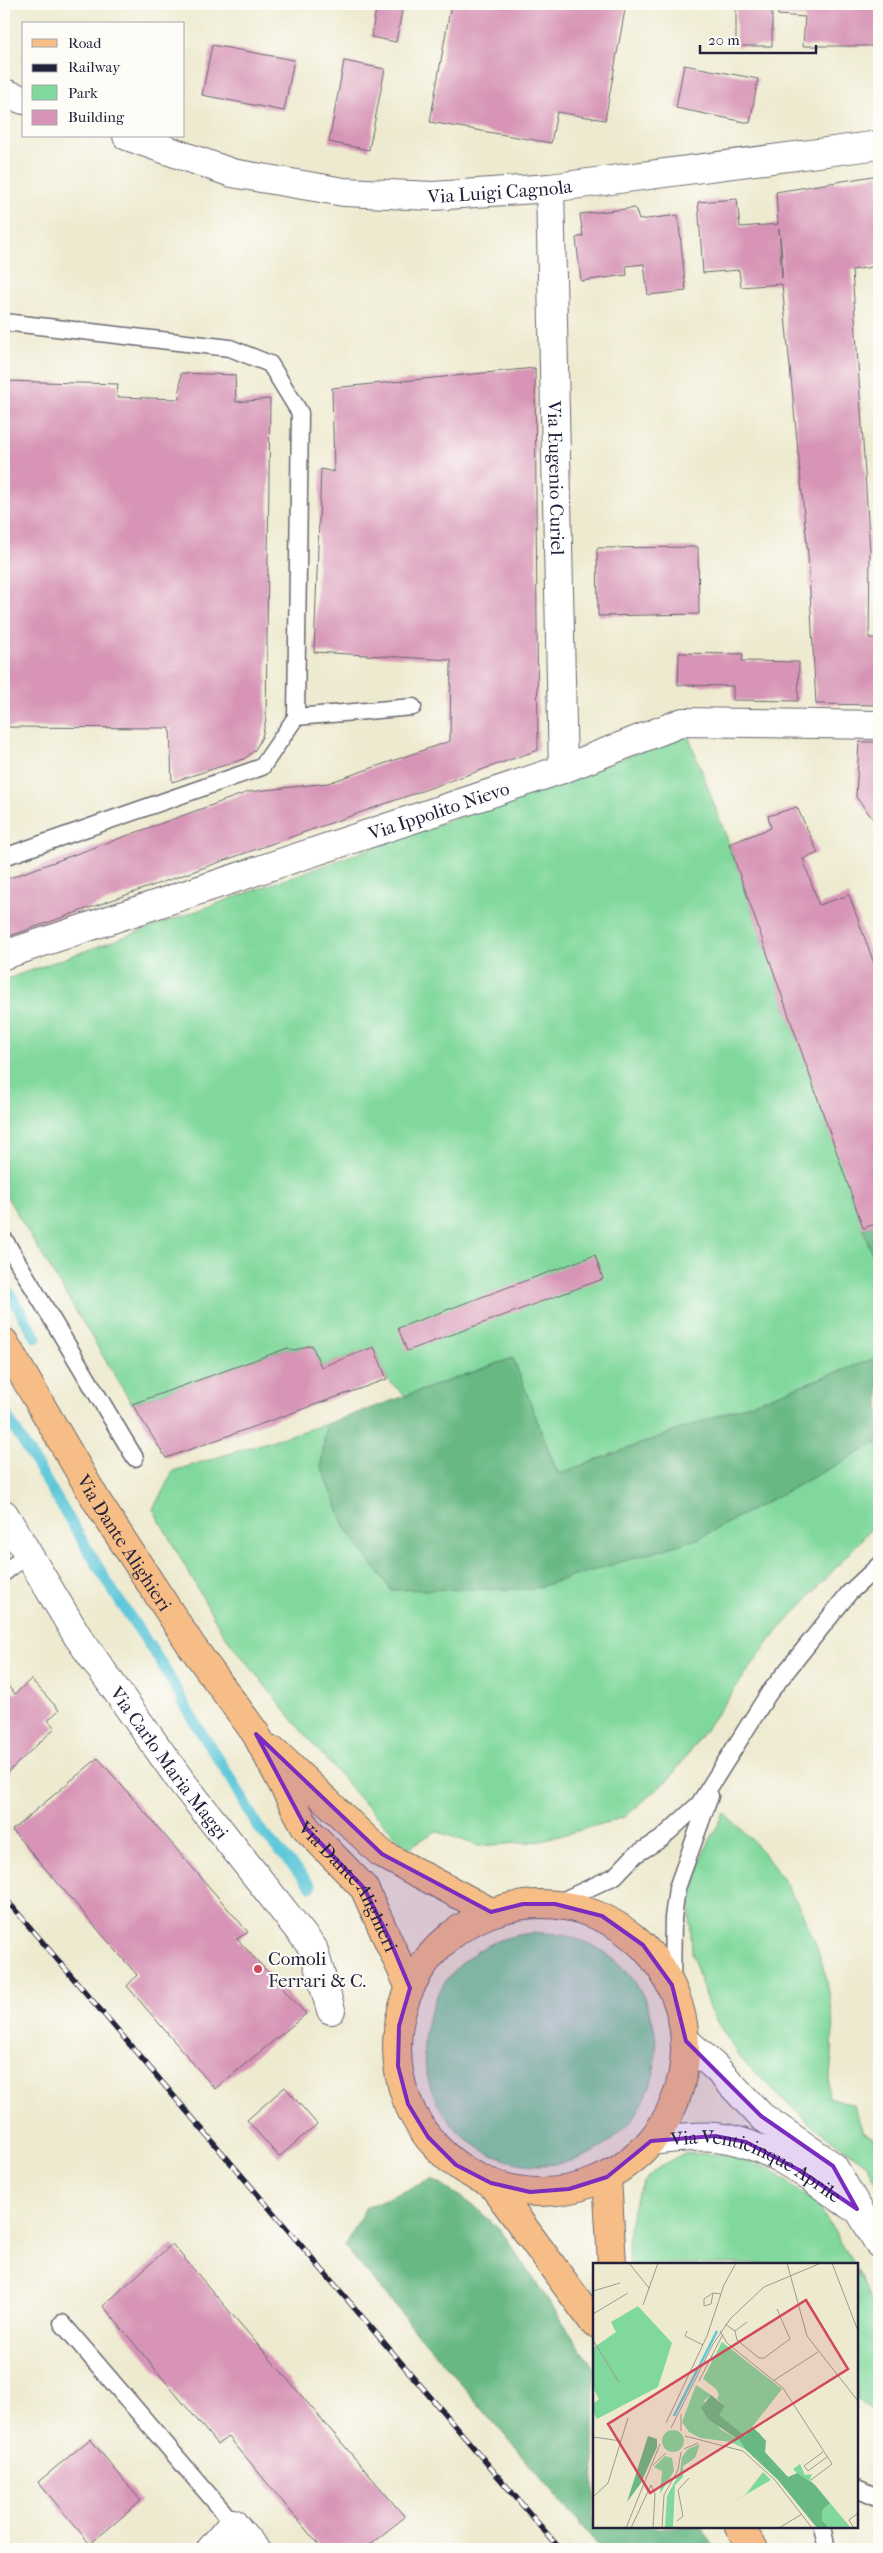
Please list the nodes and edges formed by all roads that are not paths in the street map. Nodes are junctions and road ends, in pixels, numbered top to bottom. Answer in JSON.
{"nodes":[{"id":1,"x":4,"y":92,"type":"edge"},
{"id":2,"x":22,"y":99,"type":"edge"},
{"id":3,"x":133,"y":138,"type":"edge"},
{"id":4,"x":879,"y":145,"type":"edge"},
{"id":5,"x":550,"y":188,"type":"junction"},
{"id":6,"x":4,"y":322,"type":"edge"},
{"id":7,"x":413,"y":707,"type":"dead end"},
{"id":8,"x":296,"y":717,"type":"junction"},
{"id":9,"x":879,"y":725,"type":"edge"},
{"id":10,"x":563,"y":769,"type":"junction"},
{"id":11,"x":4,"y":857,"type":"edge"},
{"id":12,"x":4,"y":955,"type":"edge"},
{"id":13,"x":4,"y":1239,"type":"edge"},
{"id":14,"x":4,"y":1342,"type":"edge"},
{"id":15,"x":134,"y":1458,"type":"dead end"},
{"id":16,"x":4,"y":1514,"type":"edge"},
{"id":17,"x":28,"y":1553,"type":"junction"},
{"id":18,"x":879,"y":1565,"type":"edge"},
{"id":19,"x":4,"y":1573,"type":"edge"},
{"id":20,"x":256,"y":1734,"type":"junction"},
{"id":21,"x":721,"y":1766,"type":"junction"},
{"id":22,"x":555,"y":1904,"type":"junction"},
{"id":23,"x":491,"y":1912,"type":"junction"},
{"id":24,"x":672,"y":1985,"type":"junction"},
{"id":25,"x":410,"y":1988,"type":"junction"},
{"id":26,"x":331,"y":2010,"type":"dead end"},
{"id":27,"x":686,"y":2041,"type":"junction"},
{"id":28,"x":651,"y":2141,"type":"junction"},
{"id":29,"x":607,"y":2176,"type":"junction"},
{"id":30,"x":491,"y":2183,"type":"junction"},
{"id":31,"x":857,"y":2210,"type":"junction"},
{"id":32,"x":879,"y":2244,"type":"edge"},
{"id":33,"x":612,"y":2263,"type":"edge"},
{"id":34,"x":593,"y":2322,"type":"edge"},
{"id":35,"x":62,"y":2323,"type":"dead end"},
{"id":36,"x":858,"y":2488,"type":"edge"},
{"id":37,"x":879,"y":2498,"type":"edge"},
{"id":38,"x":232,"y":2523,"type":"junction"},
{"id":39,"x":740,"y":2528,"type":"edge"},
{"id":40,"x":822,"y":2528,"type":"edge"},
{"id":41,"x":211,"y":2549,"type":"edge"},
{"id":42,"x":255,"y":2549,"type":"edge"},
{"id":43,"x":754,"y":2549,"type":"edge"},
{"id":44,"x":827,"y":2549,"type":"edge"}],
"edges":[{"from":1,"to":2,"type":"street"},
{"from":3,"to":5,"type":"street","name":"Via Luigi Cagnola"},
{"from":4,"to":5,"type":"street","name":"Via Luigi Cagnola"},
{"from":5,"to":10,"type":"street","name":"Via Eugenio Curiel"},
{"from":6,"to":8,"type":"lane"},
{"from":7,"to":8,"type":"lane"},
{"from":8,"to":11,"type":"lane"},
{"from":9,"to":10,"type":"street","name":"Via Ippolito Nievo"},
{"from":10,"to":12,"type":"street","name":"Via Ippolito Nievo"},
{"from":13,"to":15,"type":"lane"},
{"from":14,"to":20,"type":"main road","name":"Via Dante Alighieri"},
{"from":16,"to":17,"type":"street","name":"Via Carlo Maria Maggi"},
{"from":17,"to":19,"type":"lane"},
{"from":17,"to":26,"type":"street","name":"Via Carlo Maria Maggi"},
{"from":18,"to":21,"type":"lane"},
{"from":20,"to":23,"type":"main road","name":"Via Dante Alighieri"},
{"from":20,"to":25,"type":"main road","name":"Via Dante Alighieri"},
{"from":21,"to":22,"type":"lane"},
{"from":21,"to":24,"type":"lane"},
{"from":22,"to":23,"type":"main road"},
{"from":22,"to":24,"type":"main road"},
{"from":23,"to":25,"type":"main road"},
{"from":24,"to":27,"type":"main road"},
{"from":25,"to":30,"type":"main road"},
{"from":27,"to":28,"type":"main road"},
{"from":27,"to":31,"type":"street","name":"Via Venticinque Aprile"},
{"from":28,"to":29,"type":"main road"},
{"from":28,"to":31,"type":"street","name":"Via Venticinque Aprile"},
{"from":29,"to":30,"type":"main road"},
{"from":29,"to":33,"type":"main road"},
{"from":30,"to":34,"type":"main road"},
{"from":31,"to":32,"type":"street","name":"Via Venticinque Aprile"},
{"from":35,"to":38,"type":"lane"},
{"from":36,"to":37,"type":"lane"},
{"from":38,"to":41,"type":"street"},
{"from":38,"to":42,"type":"street"},
{"from":39,"to":43,"type":"main road"},
{"from":40,"to":44,"type":"lane"}]}
